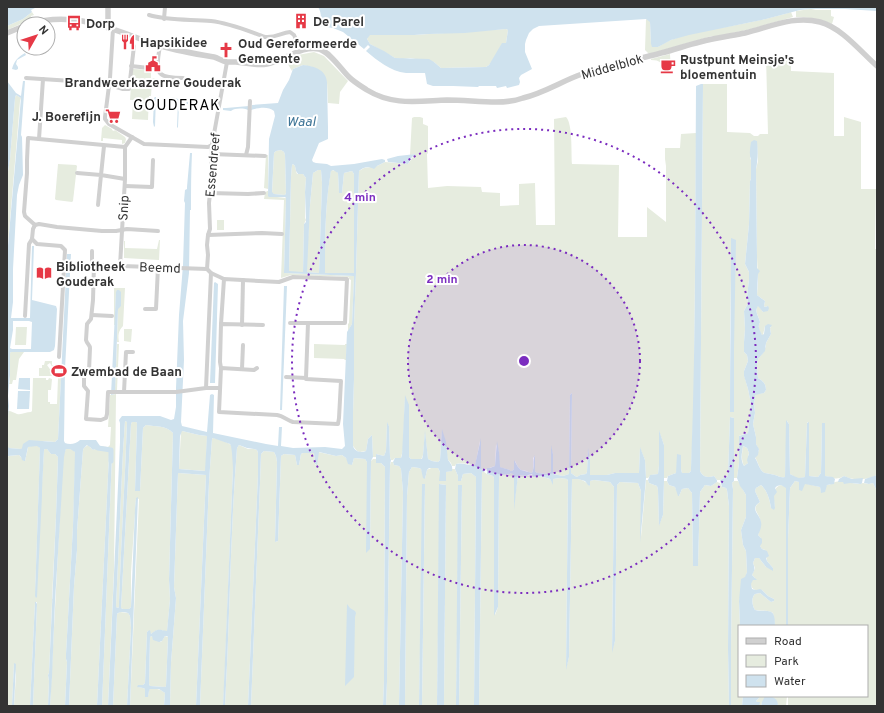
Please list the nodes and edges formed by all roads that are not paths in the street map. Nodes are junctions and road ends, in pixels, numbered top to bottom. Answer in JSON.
{"nodes":[{"id":1,"x":108,"y":7,"type":"edge"},
{"id":2,"x":165,"y":7,"type":"edge"},
{"id":3,"x":149,"y":15,"type":"dead end"},
{"id":4,"x":56,"y":19,"type":"edge"},
{"id":5,"x":164,"y":19,"type":"junction"},
{"id":6,"x":110,"y":29,"type":"junction"},
{"id":7,"x":134,"y":46,"type":"dead end"},
{"id":8,"x":160,"y":46,"type":"junction"},
{"id":9,"x":301,"y":51,"type":"junction"},
{"id":10,"x":227,"y":62,"type":"junction"},
{"id":11,"x":131,"y":66,"type":"junction"},
{"id":12,"x":877,"y":66,"type":"edge"},
{"id":13,"x":158,"y":69,"type":"junction"},
{"id":14,"x":26,"y":78,"type":"dead end"},
{"id":15,"x":184,"y":78,"type":"dead end"},
{"id":16,"x":43,"y":79,"type":"junction"},
{"id":17,"x":109,"y":84,"type":"junction"},
{"id":18,"x":250,"y":105,"type":"dead end"},
{"id":19,"x":132,"y":137,"type":"junction"},
{"id":20,"x":39,"y":139,"type":"junction"},
{"id":21,"x":212,"y":145,"type":"junction"},
{"id":22,"x":104,"y":146,"type":"junction"},
{"id":23,"x":125,"y":147,"type":"junction"},
{"id":24,"x":212,"y":154,"type":"junction"},
{"id":25,"x":246,"y":155,"type":"junction"},
{"id":26,"x":264,"y":156,"type":"dead end"},
{"id":27,"x":153,"y":160,"type":"dead end"},
{"id":28,"x":77,"y":172,"type":"dead end"},
{"id":29,"x":101,"y":176,"type":"junction"},
{"id":30,"x":125,"y":178,"type":"junction"},
{"id":31,"x":125,"y":186,"type":"junction"},
{"id":32,"x":210,"y":193,"type":"junction"},
{"id":33,"x":264,"y":193,"type":"dead end"},
{"id":34,"x":98,"y":205,"type":"dead end"},
{"id":35,"x":35,"y":226,"type":"junction"},
{"id":36,"x":122,"y":230,"type":"junction"},
{"id":37,"x":158,"y":231,"type":"dead end"},
{"id":38,"x":208,"y":234,"type":"junction"},
{"id":39,"x":282,"y":234,"type":"dead end"},
{"id":40,"x":32,"y":239,"type":"junction"},
{"id":41,"x":92,"y":251,"type":"dead end"},
{"id":42,"x":94,"y":265,"type":"junction"},
{"id":43,"x":120,"y":266,"type":"junction"},
{"id":44,"x":158,"y":267,"type":"junction"},
{"id":45,"x":207,"y":269,"type":"junction"},
{"id":46,"x":211,"y":273,"type":"junction"},
{"id":47,"x":224,"y":279,"type":"junction"},
{"id":48,"x":243,"y":280,"type":"junction"},
{"id":49,"x":145,"y":309,"type":"dead end"},
{"id":50,"x":25,"y":316,"type":"dead end"},
{"id":51,"x":92,"y":316,"type":"junction"},
{"id":52,"x":112,"y":316,"type":"dead end"},
{"id":53,"x":290,"y":323,"type":"dead end"},
{"id":54,"x":308,"y":323,"type":"junction"},
{"id":55,"x":221,"y":324,"type":"junction"},
{"id":56,"x":242,"y":324,"type":"junction"},
{"id":57,"x":263,"y":325,"type":"dead end"},
{"id":58,"x":243,"y":345,"type":"dead end"},
{"id":59,"x":133,"y":352,"type":"dead end"},
{"id":60,"x":59,"y":357,"type":"dead end"},
{"id":61,"x":221,"y":368,"type":"junction"},
{"id":62,"x":257,"y":368,"type":"dead end"},
{"id":63,"x":242,"y":369,"type":"junction"},
{"id":64,"x":306,"y":376,"type":"junction"},
{"id":65,"x":286,"y":377,"type":"dead end"},
{"id":66,"x":206,"y":388,"type":"junction"},
{"id":67,"x":220,"y":388,"type":"junction"},
{"id":68,"x":124,"y":392,"type":"junction"}],
"edges":[{"from":1,"to":6,"type":"street"},
{"from":2,"to":5,"type":"street"},
{"from":3,"to":5,"type":"street"},
{"from":4,"to":6,"type":"street","name":"Middelblok"},
{"from":5,"to":9,"type":"street"},
{"from":6,"to":8,"type":"street","name":"Middelblok"},
{"from":6,"to":17,"type":"street"},
{"from":7,"to":11,"type":"street"},
{"from":8,"to":10,"type":"street","name":"Middelblok"},
{"from":8,"to":13,"type":"street"},
{"from":9,"to":10,"type":"street","name":"Middelblok"},
{"from":9,"to":12,"type":"street","name":"Middelblok"},
{"from":10,"to":21,"type":"street","name":"Essendreef"},
{"from":11,"to":13,"type":"street"},
{"from":11,"to":17,"type":"street"},
{"from":13,"to":15,"type":"street"},
{"from":14,"to":16,"type":"street"},
{"from":16,"to":17,"type":"street"},
{"from":16,"to":20,"type":"street"},
{"from":17,"to":19,"type":"street"},
{"from":18,"to":25,"type":"street"},
{"from":19,"to":21,"type":"street"},
{"from":19,"to":23,"type":"street"},
{"from":20,"to":22,"type":"street"},
{"from":20,"to":35,"type":"street"},
{"from":21,"to":24,"type":"street","name":"Essendreef"},
{"from":22,"to":23,"type":"street"},
{"from":22,"to":29,"type":"street"},
{"from":23,"to":30,"type":"street","name":"Snip"},
{"from":24,"to":25,"type":"street"},
{"from":24,"to":32,"type":"street","name":"Essendreef"},
{"from":25,"to":26,"type":"street"},
{"from":27,"to":31,"type":"street","name":"Snip"},
{"from":28,"to":29,"type":"street"},
{"from":29,"to":30,"type":"street"},
{"from":29,"to":34,"type":"street"},
{"from":30,"to":31,"type":"street","name":"Snip"},
{"from":31,"to":36,"type":"street","name":"Snip"},
{"from":32,"to":33,"type":"street"},
{"from":32,"to":38,"type":"street","name":"Essendreef"},
{"from":35,"to":36,"type":"street"},
{"from":35,"to":40,"type":"street"},
{"from":36,"to":37,"type":"street","name":"Snip"},
{"from":36,"to":43,"type":"street","name":"Snip"},
{"from":38,"to":39,"type":"street"},
{"from":38,"to":45,"type":"street","name":"Essendreef"},
{"from":40,"to":50,"type":"street"},
{"from":40,"to":60,"type":"street"},
{"from":41,"to":42,"type":"street"},
{"from":42,"to":43,"type":"street","name":"Beemd"},
{"from":42,"to":51,"type":"street"},
{"from":43,"to":44,"type":"street","name":"Beemd"},
{"from":44,"to":45,"type":"street","name":"Beemd"},
{"from":44,"to":49,"type":"street"},
{"from":45,"to":46,"type":"street"},
{"from":46,"to":47,"type":"street"},
{"from":46,"to":66,"type":"street"},
{"from":47,"to":48,"type":"street"},
{"from":47,"to":55,"type":"street"},
{"from":48,"to":54,"type":"street"},
{"from":48,"to":56,"type":"street"},
{"from":51,"to":52,"type":"street"},
{"from":51,"to":68,"type":"street"},
{"from":53,"to":54,"type":"street"},
{"from":54,"to":64,"type":"street"},
{"from":55,"to":56,"type":"street"},
{"from":55,"to":61,"type":"street"},
{"from":56,"to":57,"type":"street"},
{"from":58,"to":63,"type":"street"},
{"from":59,"to":68,"type":"street"},
{"from":61,"to":63,"type":"street"},
{"from":61,"to":67,"type":"street"},
{"from":62,"to":63,"type":"street"},
{"from":64,"to":65,"type":"street"},
{"from":64,"to":67,"type":"street"},
{"from":66,"to":67,"type":"street"},
{"from":66,"to":68,"type":"street"}]}
